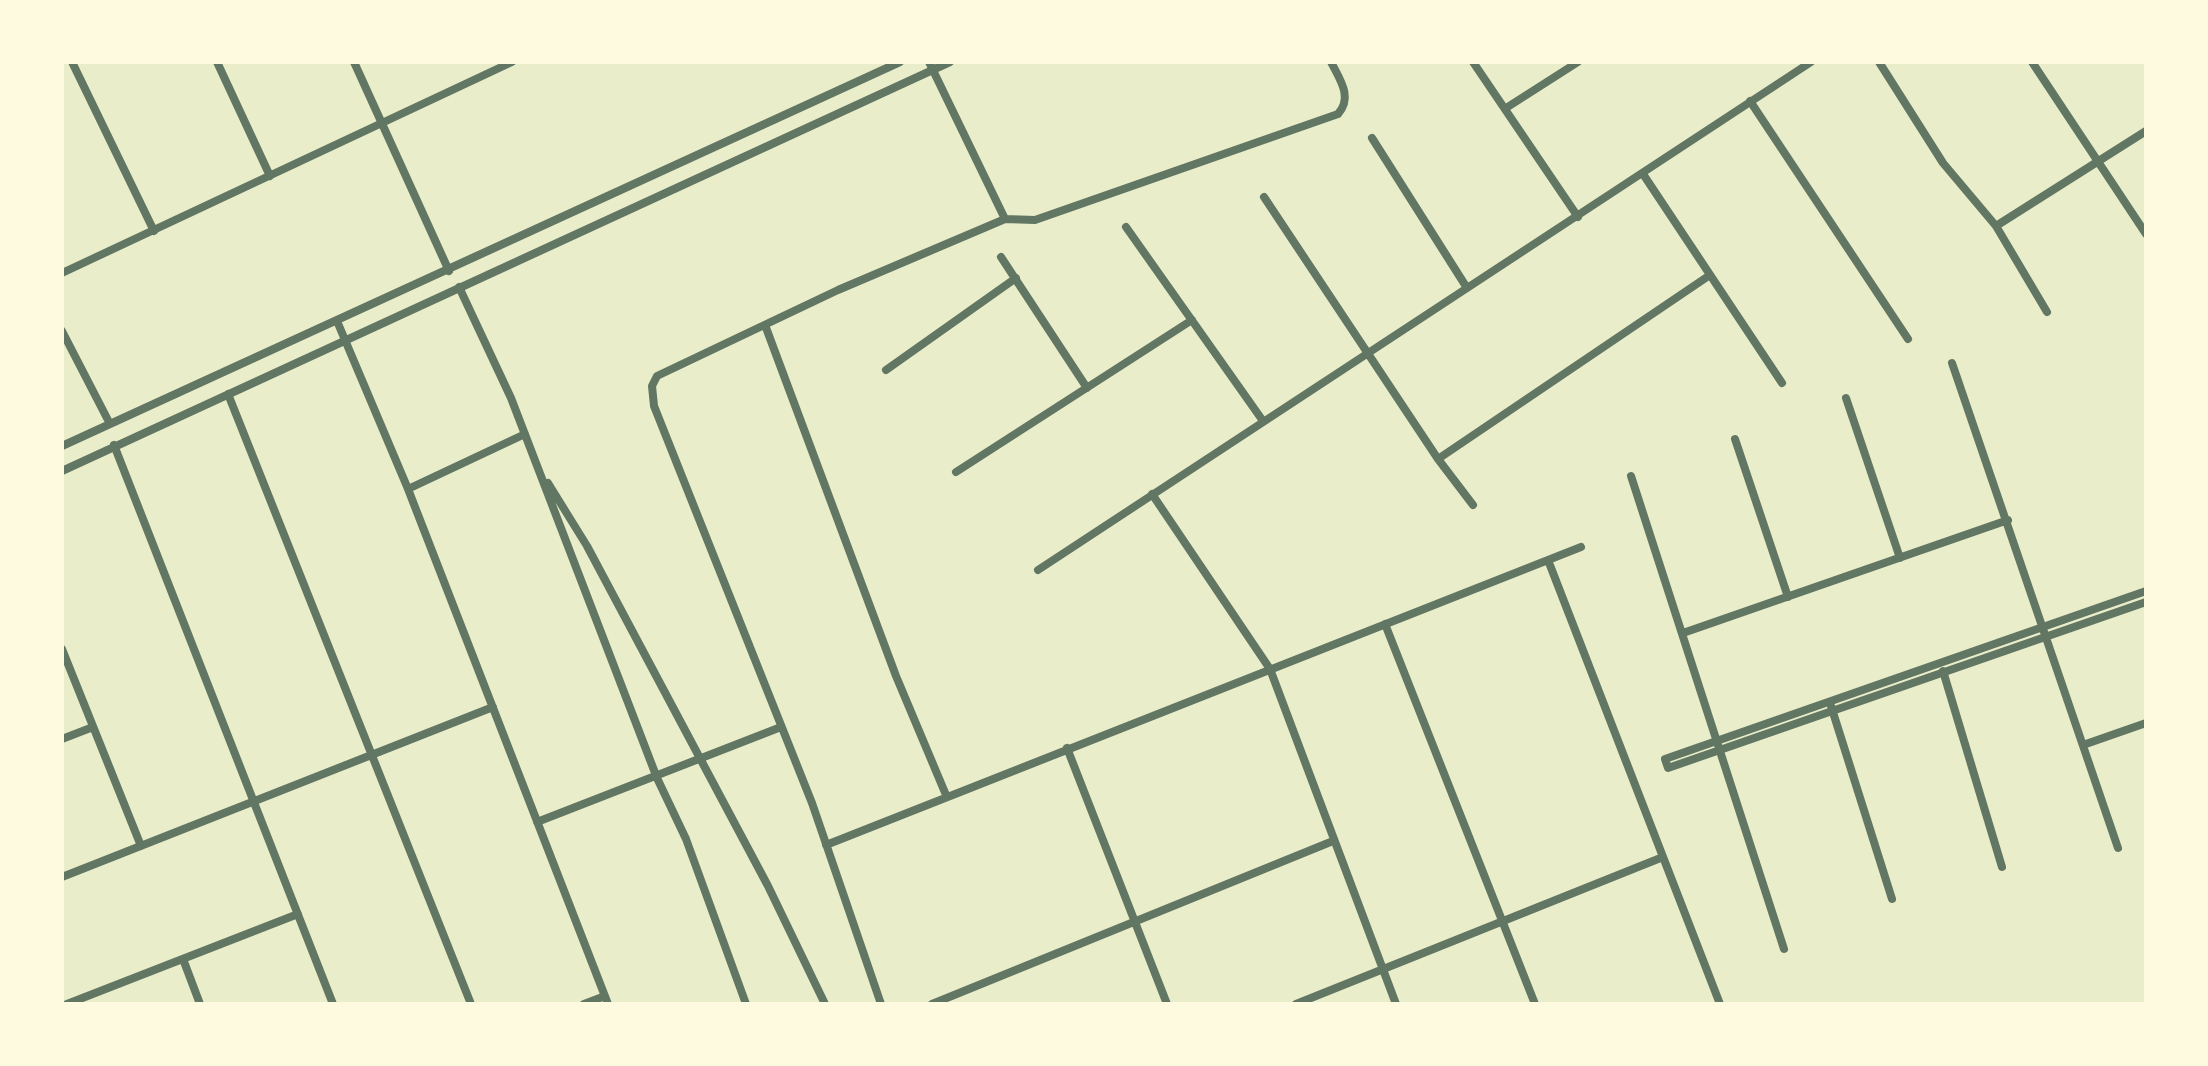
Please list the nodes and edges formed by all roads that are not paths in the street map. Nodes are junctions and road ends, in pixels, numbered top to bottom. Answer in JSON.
{"nodes":[{"id":1,"x":72,"y":62,"type":"edge"},
{"id":2,"x":217,"y":62,"type":"edge"},
{"id":3,"x":354,"y":62,"type":"edge"},
{"id":4,"x":512,"y":62,"type":"edge"},
{"id":5,"x":900,"y":62,"type":"edge"},
{"id":6,"x":950,"y":62,"type":"edge"},
{"id":7,"x":1331,"y":62,"type":"edge"},
{"id":8,"x":1473,"y":62,"type":"edge"},
{"id":9,"x":1578,"y":62,"type":"edge"},
{"id":10,"x":1811,"y":62,"type":"edge"},
{"id":11,"x":1879,"y":62,"type":"edge"},
{"id":12,"x":2032,"y":62,"type":"edge"},
{"id":13,"x":497,"y":65,"type":"edge"},
{"id":14,"x":931,"y":66,"type":"edge"},
{"id":15,"x":1750,"y":101,"type":"junction"},
{"id":16,"x":1506,"y":108,"type":"junction"},
{"id":17,"x":381,"y":122,"type":"junction"},
{"id":18,"x":2146,"y":131,"type":"edge"},
{"id":19,"x":1372,"y":138,"type":"dead end"},
{"id":20,"x":2098,"y":163,"type":"junction"},
{"id":21,"x":1643,"y":174,"type":"junction"},
{"id":22,"x":270,"y":176,"type":"junction"},
{"id":23,"x":1264,"y":197,"type":"dead end"},
{"id":24,"x":1578,"y":217,"type":"junction"},
{"id":25,"x":1005,"y":219,"type":"junction"},
{"id":26,"x":1996,"y":226,"type":"junction"},
{"id":27,"x":1126,"y":227,"type":"dead end"},
{"id":28,"x":154,"y":231,"type":"junction"},
{"id":29,"x":2146,"y":234,"type":"edge"},
{"id":30,"x":1001,"y":257,"type":"dead end"},
{"id":31,"x":449,"y":271,"type":"junction"},
{"id":32,"x":62,"y":273,"type":"edge"},
{"id":33,"x":1710,"y":275,"type":"junction"},
{"id":34,"x":1016,"y":278,"type":"junction"},
{"id":35,"x":459,"y":287,"type":"junction"},
{"id":36,"x":1467,"y":288,"type":"junction"},
{"id":37,"x":2047,"y":312,"type":"dead end"},
{"id":38,"x":1192,"y":320,"type":"junction"},
{"id":39,"x":337,"y":321,"type":"junction"},
{"id":40,"x":765,"y":325,"type":"junction"},
{"id":41,"x":62,"y":331,"type":"edge"},
{"id":42,"x":1908,"y":339,"type":"dead end"},
{"id":43,"x":344,"y":341,"type":"junction"},
{"id":44,"x":1368,"y":352,"type":"junction"},
{"id":45,"x":1952,"y":363,"type":"dead end"},
{"id":46,"x":886,"y":370,"type":"dead end"},
{"id":47,"x":1782,"y":383,"type":"dead end"},
{"id":48,"x":1087,"y":388,"type":"junction"},
{"id":49,"x":228,"y":394,"type":"junction"},
{"id":50,"x":1846,"y":398,"type":"dead end"},
{"id":51,"x":1263,"y":421,"type":"junction"},
{"id":52,"x":110,"y":424,"type":"junction"},
{"id":53,"x":525,"y":434,"type":"junction"},
{"id":54,"x":1735,"y":439,"type":"dead end"},
{"id":55,"x":114,"y":445,"type":"junction"},
{"id":56,"x":62,"y":446,"type":"edge"},
{"id":57,"x":1438,"y":459,"type":"junction"},
{"id":58,"x":537,"y":465,"type":"junction"},
{"id":59,"x":62,"y":471,"type":"edge"},
{"id":60,"x":956,"y":472,"type":"dead end"},
{"id":61,"x":1631,"y":476,"type":"dead end"},
{"id":62,"x":408,"y":489,"type":"junction"},
{"id":63,"x":1152,"y":494,"type":"junction"},
{"id":64,"x":1473,"y":505,"type":"dead end"},
{"id":65,"x":2008,"y":520,"type":"junction"},
{"id":66,"x":1581,"y":547,"type":"dead end"},
{"id":67,"x":1900,"y":558,"type":"junction"},
{"id":68,"x":1548,"y":560,"type":"junction"},
{"id":69,"x":1038,"y":570,"type":"dead end"},
{"id":70,"x":2146,"y":591,"type":"edge"},
{"id":71,"x":1788,"y":597,"type":"junction"},
{"id":72,"x":2146,"y":602,"type":"edge"},
{"id":73,"x":1385,"y":624,"type":"junction"},
{"id":74,"x":2043,"y":627,"type":"junction"},
{"id":75,"x":1683,"y":633,"type":"junction"},
{"id":76,"x":2046,"y":636,"type":"junction"},
{"id":77,"x":62,"y":649,"type":"edge"},
{"id":78,"x":1940,"y":662,"type":"junction"},
{"id":79,"x":1270,"y":669,"type":"junction"},
{"id":80,"x":1943,"y":672,"type":"junction"},
{"id":81,"x":1829,"y":701,"type":"junction"},
{"id":82,"x":493,"y":707,"type":"junction"},
{"id":83,"x":1832,"y":711,"type":"junction"},
{"id":84,"x":2146,"y":723,"type":"edge"},
{"id":85,"x":93,"y":727,"type":"junction"},
{"id":86,"x":781,"y":727,"type":"junction"},
{"id":87,"x":62,"y":739,"type":"edge"},
{"id":88,"x":1720,"y":745,"type":"junction"},
{"id":89,"x":2083,"y":745,"type":"junction"},
{"id":90,"x":1067,"y":748,"type":"junction"},
{"id":91,"x":373,"y":755,"type":"junction"},
{"id":92,"x":700,"y":760,"type":"junction"},
{"id":93,"x":657,"y":778,"type":"junction"},
{"id":94,"x":946,"y":795,"type":"junction"},
{"id":95,"x":254,"y":801,"type":"junction"},
{"id":96,"x":537,"y":822,"type":"junction"},
{"id":97,"x":1333,"y":841,"type":"junction"},
{"id":98,"x":826,"y":845,"type":"junction"},
{"id":99,"x":141,"y":846,"type":"junction"},
{"id":100,"x":2118,"y":848,"type":"dead end"},
{"id":101,"x":1663,"y":857,"type":"junction"},
{"id":102,"x":2002,"y":867,"type":"dead end"},
{"id":103,"x":62,"y":877,"type":"edge"},
{"id":104,"x":1892,"y":899,"type":"dead end"},
{"id":105,"x":298,"y":914,"type":"junction"},
{"id":106,"x":1503,"y":921,"type":"junction"},
{"id":107,"x":1135,"y":922,"type":"junction"},
{"id":108,"x":1784,"y":949,"type":"dead end"},
{"id":109,"x":183,"y":959,"type":"junction"},
{"id":110,"x":1382,"y":969,"type":"junction"},
{"id":111,"x":606,"y":1000,"type":"edge"},
{"id":112,"x":67,"y":1004,"type":"edge"},
{"id":113,"x":200,"y":1004,"type":"edge"},
{"id":114,"x":333,"y":1004,"type":"edge"},
{"id":115,"x":471,"y":1004,"type":"edge"},
{"id":116,"x":584,"y":1004,"type":"edge"},
{"id":117,"x":746,"y":1004,"type":"edge"},
{"id":118,"x":825,"y":1004,"type":"edge"},
{"id":119,"x":881,"y":1004,"type":"edge"},
{"id":120,"x":932,"y":1004,"type":"edge"},
{"id":121,"x":1167,"y":1004,"type":"edge"},
{"id":122,"x":1296,"y":1004,"type":"edge"},
{"id":123,"x":1396,"y":1004,"type":"edge"},
{"id":124,"x":1535,"y":1004,"type":"edge"},
{"id":125,"x":1720,"y":1004,"type":"edge"}],
"edges":[{"from":1,"to":28,"type":"street"},
{"from":2,"to":22,"type":"street"},
{"from":3,"to":17,"type":"street"},
{"from":4,"to":13,"type":"street"},
{"from":5,"to":31,"type":"street"},
{"from":6,"to":14,"type":"street"},
{"from":7,"to":25,"type":"street"},
{"from":8,"to":16,"type":"street"},
{"from":9,"to":16,"type":"street"},
{"from":10,"to":15,"type":"street"},
{"from":11,"to":26,"type":"street"},
{"from":12,"to":20,"type":"street"},
{"from":13,"to":17,"type":"street"},
{"from":14,"to":25,"type":"street"},
{"from":14,"to":35,"type":"street"},
{"from":15,"to":21,"type":"street"},
{"from":15,"to":42,"type":"street"},
{"from":16,"to":24,"type":"street"},
{"from":17,"to":22,"type":"street"},
{"from":17,"to":31,"type":"street"},
{"from":18,"to":20,"type":"street"},
{"from":19,"to":36,"type":"street"},
{"from":20,"to":26,"type":"street"},
{"from":20,"to":29,"type":"street"},
{"from":21,"to":24,"type":"street"},
{"from":21,"to":33,"type":"street"},
{"from":22,"to":28,"type":"street"},
{"from":23,"to":44,"type":"street"},
{"from":24,"to":36,"type":"street"},
{"from":25,"to":40,"type":"street"},
{"from":26,"to":37,"type":"street"},
{"from":27,"to":38,"type":"street"},
{"from":28,"to":32,"type":"street"},
{"from":30,"to":34,"type":"street"},
{"from":31,"to":39,"type":"street"},
{"from":33,"to":47,"type":"street"},
{"from":33,"to":57,"type":"street"},
{"from":34,"to":46,"type":"street"},
{"from":34,"to":48,"type":"street"},
{"from":35,"to":43,"type":"street"},
{"from":35,"to":53,"type":"street"},
{"from":36,"to":44,"type":"street"},
{"from":38,"to":48,"type":"street"},
{"from":38,"to":51,"type":"street"},
{"from":39,"to":43,"type":"street"},
{"from":39,"to":52,"type":"street"},
{"from":40,"to":86,"type":"street"},
{"from":40,"to":94,"type":"street"},
{"from":41,"to":52,"type":"street"},
{"from":43,"to":49,"type":"street"},
{"from":43,"to":62,"type":"street"},
{"from":44,"to":51,"type":"street"},
{"from":44,"to":57,"type":"street"},
{"from":45,"to":65,"type":"street"},
{"from":48,"to":60,"type":"street"},
{"from":49,"to":55,"type":"street"},
{"from":49,"to":91,"type":"street"},
{"from":50,"to":67,"type":"street"},
{"from":51,"to":63,"type":"street"},
{"from":52,"to":56,"type":"street"},
{"from":53,"to":58,"type":"street"},
{"from":53,"to":62,"type":"street"},
{"from":54,"to":71,"type":"street"},
{"from":55,"to":59,"type":"street"},
{"from":55,"to":95,"type":"street"},
{"from":57,"to":64,"type":"street"},
{"from":58,"to":92,"type":"street"},
{"from":58,"to":93,"type":"street"},
{"from":61,"to":75,"type":"street"},
{"from":62,"to":82,"type":"street"},
{"from":63,"to":69,"type":"street"},
{"from":63,"to":79,"type":"street"},
{"from":65,"to":67,"type":"street"},
{"from":65,"to":74,"type":"street"},
{"from":66,"to":68,"type":"street"},
{"from":67,"to":71,"type":"street"},
{"from":68,"to":73,"type":"street"},
{"from":68,"to":101,"type":"street"},
{"from":70,"to":74,"type":"street"},
{"from":71,"to":75,"type":"street"},
{"from":72,"to":76,"type":"street"},
{"from":73,"to":79,"type":"street"},
{"from":73,"to":106,"type":"street"},
{"from":74,"to":76,"type":"street"},
{"from":74,"to":78,"type":"street"},
{"from":75,"to":88,"type":"street"},
{"from":76,"to":80,"type":"street"},
{"from":76,"to":89,"type":"street"},
{"from":77,"to":85,"type":"street"},
{"from":78,"to":80,"type":"street"},
{"from":78,"to":81,"type":"street"},
{"from":79,"to":90,"type":"street"},
{"from":79,"to":97,"type":"street"},
{"from":80,"to":83,"type":"street"},
{"from":80,"to":102,"type":"street"},
{"from":81,"to":83,"type":"street"},
{"from":81,"to":88,"type":"street"},
{"from":82,"to":91,"type":"street"},
{"from":82,"to":96,"type":"street"},
{"from":83,"to":88,"type":"street"},
{"from":83,"to":104,"type":"street"},
{"from":84,"to":89,"type":"street"},
{"from":85,"to":87,"type":"street"},
{"from":85,"to":99,"type":"street"},
{"from":86,"to":92,"type":"street"},
{"from":86,"to":98,"type":"street"},
{"from":88,"to":88,"type":"street"},
{"from":88,"to":108,"type":"street"},
{"from":89,"to":100,"type":"street"},
{"from":90,"to":94,"type":"street"},
{"from":90,"to":107,"type":"street"},
{"from":91,"to":95,"type":"street"},
{"from":91,"to":115,"type":"street"},
{"from":92,"to":93,"type":"street"},
{"from":92,"to":118,"type":"street"},
{"from":93,"to":96,"type":"street"},
{"from":93,"to":117,"type":"street"},
{"from":94,"to":98,"type":"street"},
{"from":95,"to":99,"type":"street"},
{"from":95,"to":105,"type":"street"},
{"from":96,"to":111,"type":"street"},
{"from":97,"to":107,"type":"street"},
{"from":97,"to":110,"type":"street"},
{"from":98,"to":119,"type":"street"},
{"from":99,"to":103,"type":"street"},
{"from":101,"to":106,"type":"street"},
{"from":101,"to":125,"type":"street"},
{"from":105,"to":109,"type":"street"},
{"from":105,"to":114,"type":"street"},
{"from":106,"to":110,"type":"street"},
{"from":106,"to":124,"type":"street"},
{"from":107,"to":120,"type":"street"},
{"from":107,"to":121,"type":"street"},
{"from":109,"to":112,"type":"street"},
{"from":109,"to":113,"type":"street"},
{"from":110,"to":122,"type":"street"},
{"from":110,"to":123,"type":"street"},
{"from":111,"to":116,"type":"street"}]}
